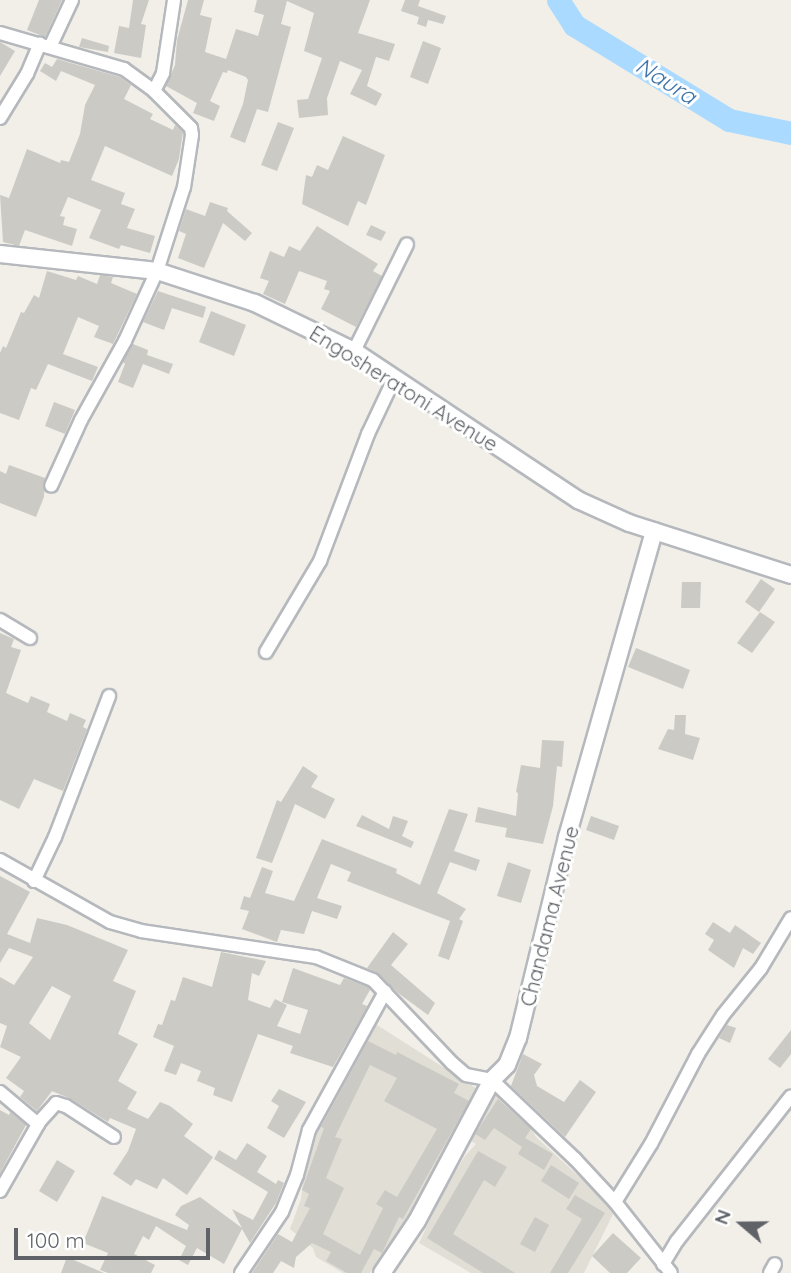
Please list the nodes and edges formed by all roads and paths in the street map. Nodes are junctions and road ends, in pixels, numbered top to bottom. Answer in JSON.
{"nodes":[{"id":1,"x":72,"y":0,"type":"edge"},
{"id":2,"x":174,"y":0,"type":"edge"},
{"id":3,"x":0,"y":33,"type":"edge"},
{"id":4,"x":45,"y":46,"type":"junction"},
{"id":5,"x":154,"y":91,"type":"junction"},
{"id":6,"x":0,"y":118,"type":"edge"},
{"id":7,"x":407,"y":244,"type":"dead end"},
{"id":8,"x":0,"y":254,"type":"edge"},
{"id":9,"x":157,"y":271,"type":"junction"},
{"id":10,"x":354,"y":351,"type":"junction"},
{"id":11,"x":394,"y":377,"type":"junction"},
{"id":12,"x":51,"y":486,"type":"dead end"},
{"id":13,"x":654,"y":531,"type":"junction"},
{"id":14,"x":791,"y":575,"type":"edge"},
{"id":15,"x":0,"y":620,"type":"edge"},
{"id":16,"x":30,"y":638,"type":"dead end"},
{"id":17,"x":266,"y":652,"type":"dead end"},
{"id":18,"x":109,"y":696,"type":"dead end"},
{"id":19,"x":0,"y":860,"type":"edge"},
{"id":20,"x":34,"y":881,"type":"junction"},
{"id":21,"x":791,"y":918,"type":"edge"},
{"id":22,"x":386,"y":992,"type":"junction"},
{"id":23,"x":492,"y":1080,"type":"junction"},
{"id":24,"x":0,"y":1092,"type":"edge"},
{"id":25,"x":791,"y":1096,"type":"edge"},
{"id":26,"x":38,"y":1124,"type":"junction"},
{"id":27,"x":114,"y":1137,"type":"dead end"},
{"id":28,"x":0,"y":1191,"type":"edge"},
{"id":29,"x":615,"y":1202,"type":"junction"},
{"id":30,"x":667,"y":1268,"type":"edge"},
{"id":31,"x":241,"y":1273,"type":"edge"},
{"id":32,"x":382,"y":1273,"type":"edge"}],
"edges":[{"from":1,"to":4,"type":"street"},
{"from":2,"to":5,"type":"street"},
{"from":3,"to":4,"type":"street"},
{"from":4,"to":5,"type":"street"},
{"from":4,"to":6,"type":"street"},
{"from":5,"to":9,"type":"street"},
{"from":7,"to":10,"type":"street"},
{"from":8,"to":9,"type":"street","name":"Engosheratoni Avenue"},
{"from":9,"to":10,"type":"street","name":"Engosheratoni Avenue"},
{"from":9,"to":12,"type":"street"},
{"from":10,"to":11,"type":"street","name":"Engosheratoni Avenue"},
{"from":11,"to":13,"type":"street","name":"Engosheratoni Avenue"},
{"from":11,"to":17,"type":"street"},
{"from":13,"to":14,"type":"street","name":"Engosheratoni Avenue"},
{"from":13,"to":23,"type":"street","name":"Chandama Avenue"},
{"from":15,"to":16,"type":"street"},
{"from":18,"to":20,"type":"street"},
{"from":19,"to":20,"type":"street"},
{"from":20,"to":22,"type":"street"},
{"from":21,"to":29,"type":"street"},
{"from":22,"to":23,"type":"street"},
{"from":22,"to":31,"type":"street"},
{"from":23,"to":29,"type":"street"},
{"from":23,"to":32,"type":"street","name":"Chandama Avenue"},
{"from":24,"to":26,"type":"street"},
{"from":25,"to":30,"type":"street"},
{"from":26,"to":27,"type":"street"},
{"from":26,"to":28,"type":"street"},
{"from":29,"to":30,"type":"street"}]}
